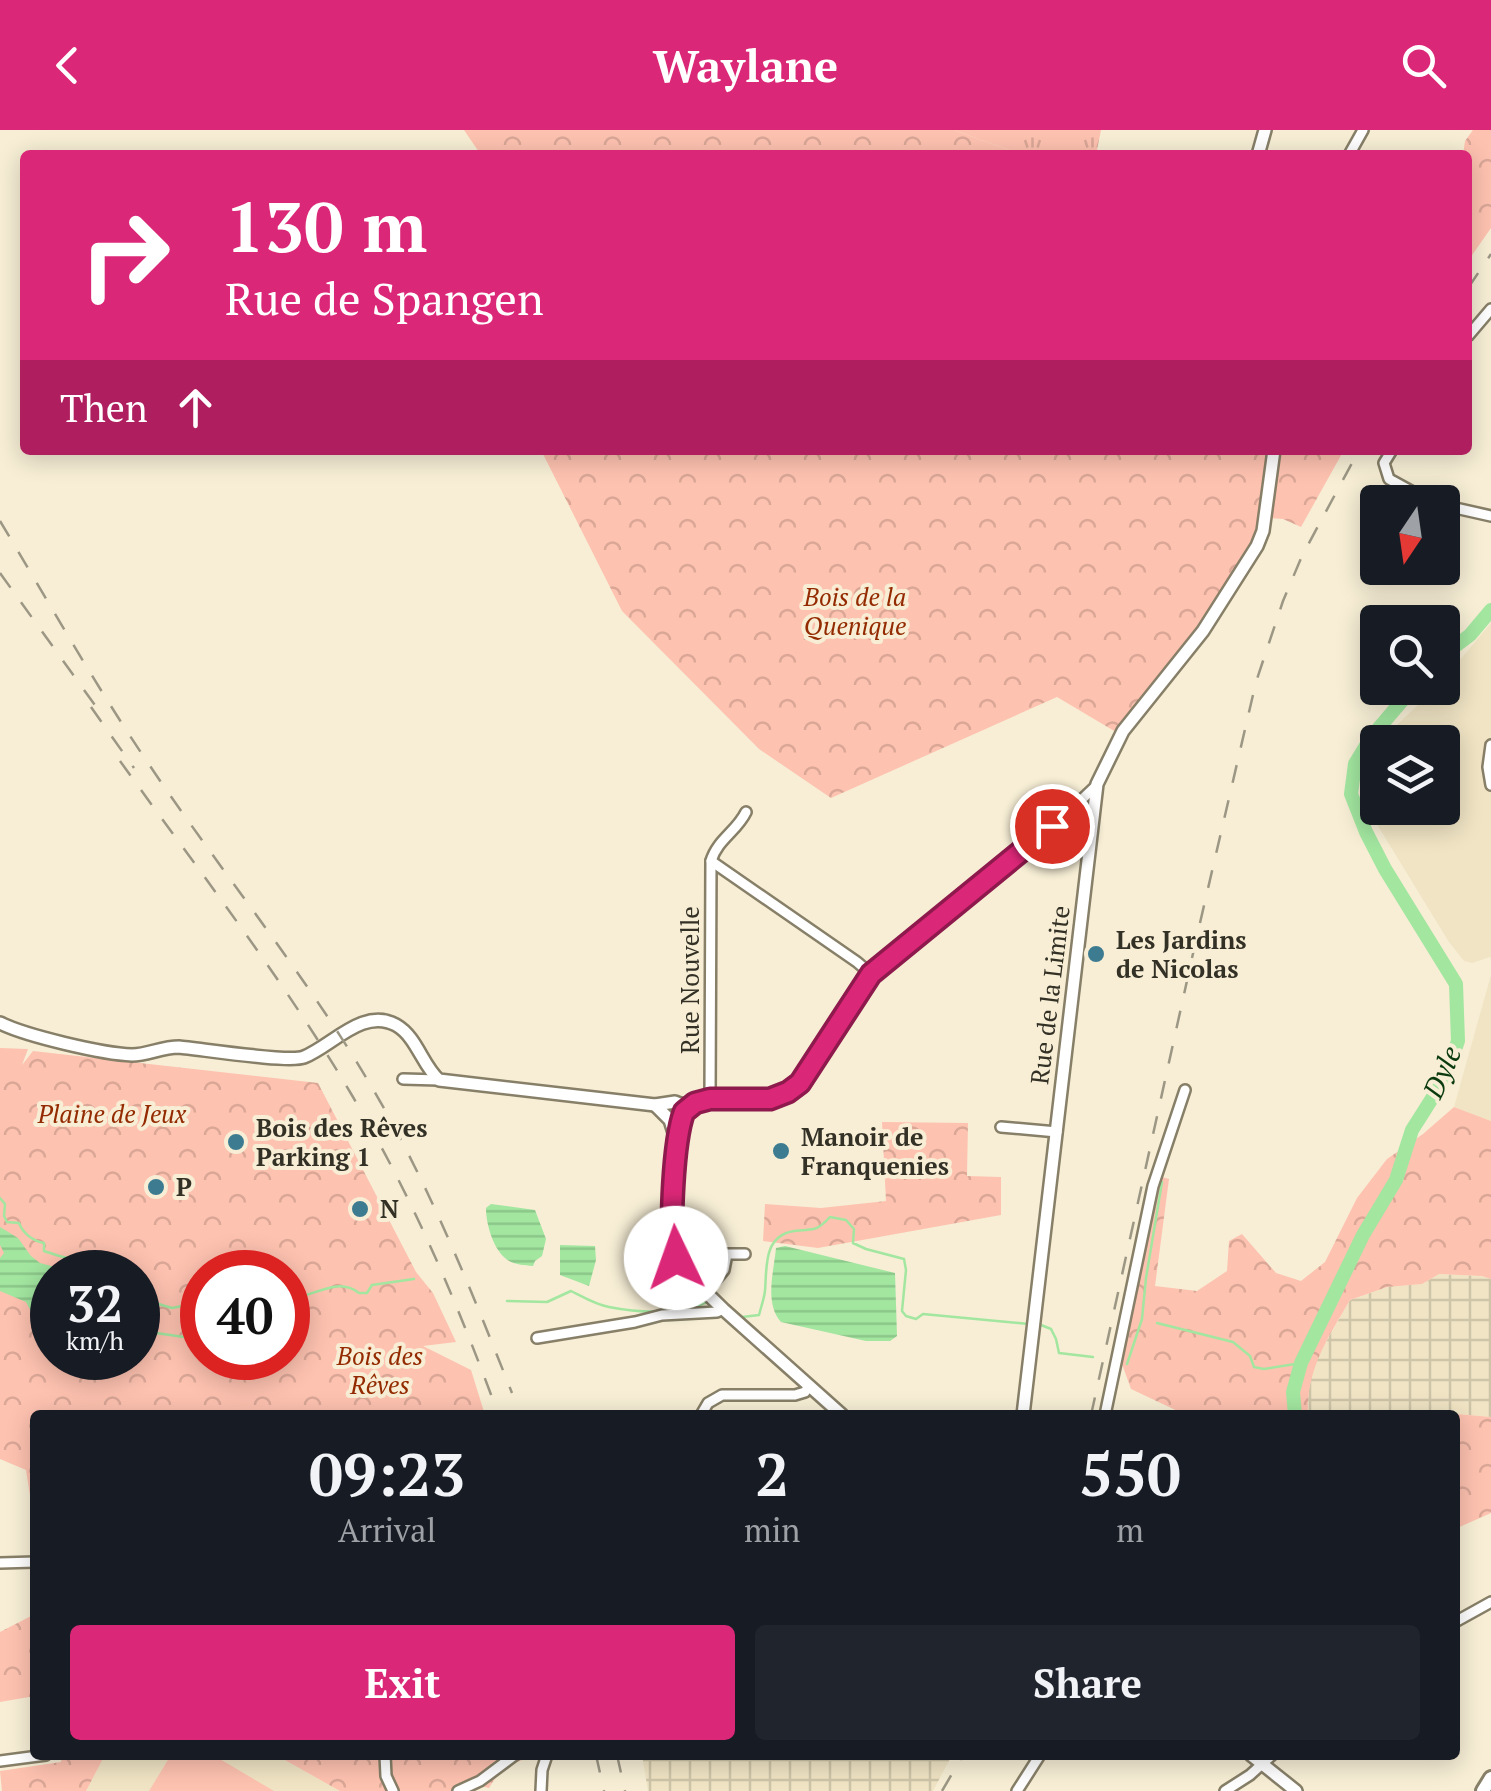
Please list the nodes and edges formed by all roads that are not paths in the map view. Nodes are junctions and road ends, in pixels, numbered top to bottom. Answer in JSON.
{"nodes":[{"id":1,"x":1491,"y":308,"type":"edge"},
{"id":2,"x":1472,"y":331,"type":"edge"},
{"id":3,"x":1273,"y":455,"type":"edge"},
{"id":4,"x":1389,"y":455,"type":"edge"},
{"id":5,"x":1400,"y":485,"type":"edge"},
{"id":6,"x":1460,"y":510,"type":"edge"},
{"id":7,"x":1491,"y":516,"type":"edge"},
{"id":8,"x":1491,"y":745,"type":"edge"},
{"id":9,"x":1097,"y":784,"type":"junction"},
{"id":10,"x":1491,"y":785,"type":"edge"},
{"id":11,"x":1078,"y":804,"type":"junction"},
{"id":12,"x":1094,"y":807,"type":"junction"},
{"id":13,"x":746,"y":812,"type":"dead end"},
{"id":14,"x":711,"y":861,"type":"junction"},
{"id":15,"x":871,"y":974,"type":"junction"},
{"id":16,"x":0,"y":1023,"type":"edge"},
{"id":17,"x":404,"y":1079,"type":"dead end"},
{"id":18,"x":439,"y":1080,"type":"junction"},
{"id":19,"x":1185,"y":1090,"type":"dead end"},
{"id":20,"x":710,"y":1099,"type":"junction"},
{"id":21,"x":672,"y":1111,"type":"junction"},
{"id":22,"x":1001,"y":1127,"type":"dead end"},
{"id":23,"x":1057,"y":1132,"type":"junction"},
{"id":24,"x":745,"y":1254,"type":"dead end"},
{"id":25,"x":706,"y":1292,"type":"junction"},
{"id":26,"x":724,"y":1309,"type":"junction"},
{"id":27,"x":538,"y":1338,"type":"dead end"},
{"id":28,"x":809,"y":1386,"type":"junction"},
{"id":29,"x":704,"y":1410,"type":"edge"},
{"id":30,"x":836,"y":1410,"type":"edge"},
{"id":31,"x":1024,"y":1410,"type":"edge"},
{"id":32,"x":1106,"y":1410,"type":"edge"},
{"id":33,"x":30,"y":1562,"type":"edge"},
{"id":34,"x":0,"y":1563,"type":"edge"},
{"id":35,"x":1489,"y":1608,"type":"edge"},
{"id":36,"x":1460,"y":1620,"type":"edge"},
{"id":37,"x":30,"y":1757,"type":"edge"},
{"id":38,"x":385,"y":1760,"type":"edge"},
{"id":39,"x":508,"y":1760,"type":"edge"},
{"id":40,"x":545,"y":1760,"type":"edge"},
{"id":41,"x":1037,"y":1760,"type":"edge"},
{"id":42,"x":1266,"y":1760,"type":"edge"},
{"id":43,"x":1268,"y":1760,"type":"edge"},
{"id":44,"x":0,"y":1761,"type":"edge"},
{"id":45,"x":1491,"y":1778,"type":"edge"},
{"id":46,"x":393,"y":1791,"type":"edge"},
{"id":47,"x":458,"y":1791,"type":"edge"},
{"id":48,"x":541,"y":1791,"type":"edge"},
{"id":49,"x":1017,"y":1791,"type":"edge"},
{"id":50,"x":1225,"y":1791,"type":"edge"},
{"id":51,"x":1296,"y":1791,"type":"edge"},
{"id":52,"x":1483,"y":1791,"type":"edge"}],
"edges":[{"from":1,"to":2,"type":"street"},
{"from":3,"to":9,"type":"street","name":"Rue de la Limite"},
{"from":4,"to":5,"type":"street"},
{"from":6,"to":7,"type":"street"},
{"from":8,"to":10,"type":"street"},
{"from":9,"to":11,"type":"street"},
{"from":9,"to":12,"type":"street","name":"Rue de la Limite"},
{"from":11,"to":12,"type":"street"},
{"from":11,"to":15,"type":"street"},
{"from":12,"to":23,"type":"street","name":"Rue de la Limite"},
{"from":13,"to":14,"type":"street"},
{"from":14,"to":15,"type":"street"},
{"from":14,"to":20,"type":"street","name":"Rue Nouvelle"},
{"from":15,"to":20,"type":"street"},
{"from":16,"to":18,"type":"street"},
{"from":17,"to":18,"type":"street"},
{"from":18,"to":21,"type":"street"},
{"from":19,"to":32,"type":"street"},
{"from":20,"to":21,"type":"street"},
{"from":21,"to":25,"type":"street"},
{"from":22,"to":23,"type":"street"},
{"from":23,"to":31,"type":"street","name":"Rue de la Limite"},
{"from":24,"to":25,"type":"street"},
{"from":25,"to":26,"type":"street"},
{"from":26,"to":27,"type":"street"},
{"from":26,"to":28,"type":"street"},
{"from":28,"to":29,"type":"street"},
{"from":28,"to":30,"type":"street"},
{"from":33,"to":34,"type":"street"},
{"from":35,"to":36,"type":"street"},
{"from":37,"to":44,"type":"street"},
{"from":38,"to":46,"type":"street"},
{"from":39,"to":47,"type":"street"},
{"from":40,"to":48,"type":"street"},
{"from":41,"to":49,"type":"street"},
{"from":42,"to":50,"type":"street"},
{"from":43,"to":51,"type":"street"},
{"from":45,"to":52,"type":"main road"}]}
